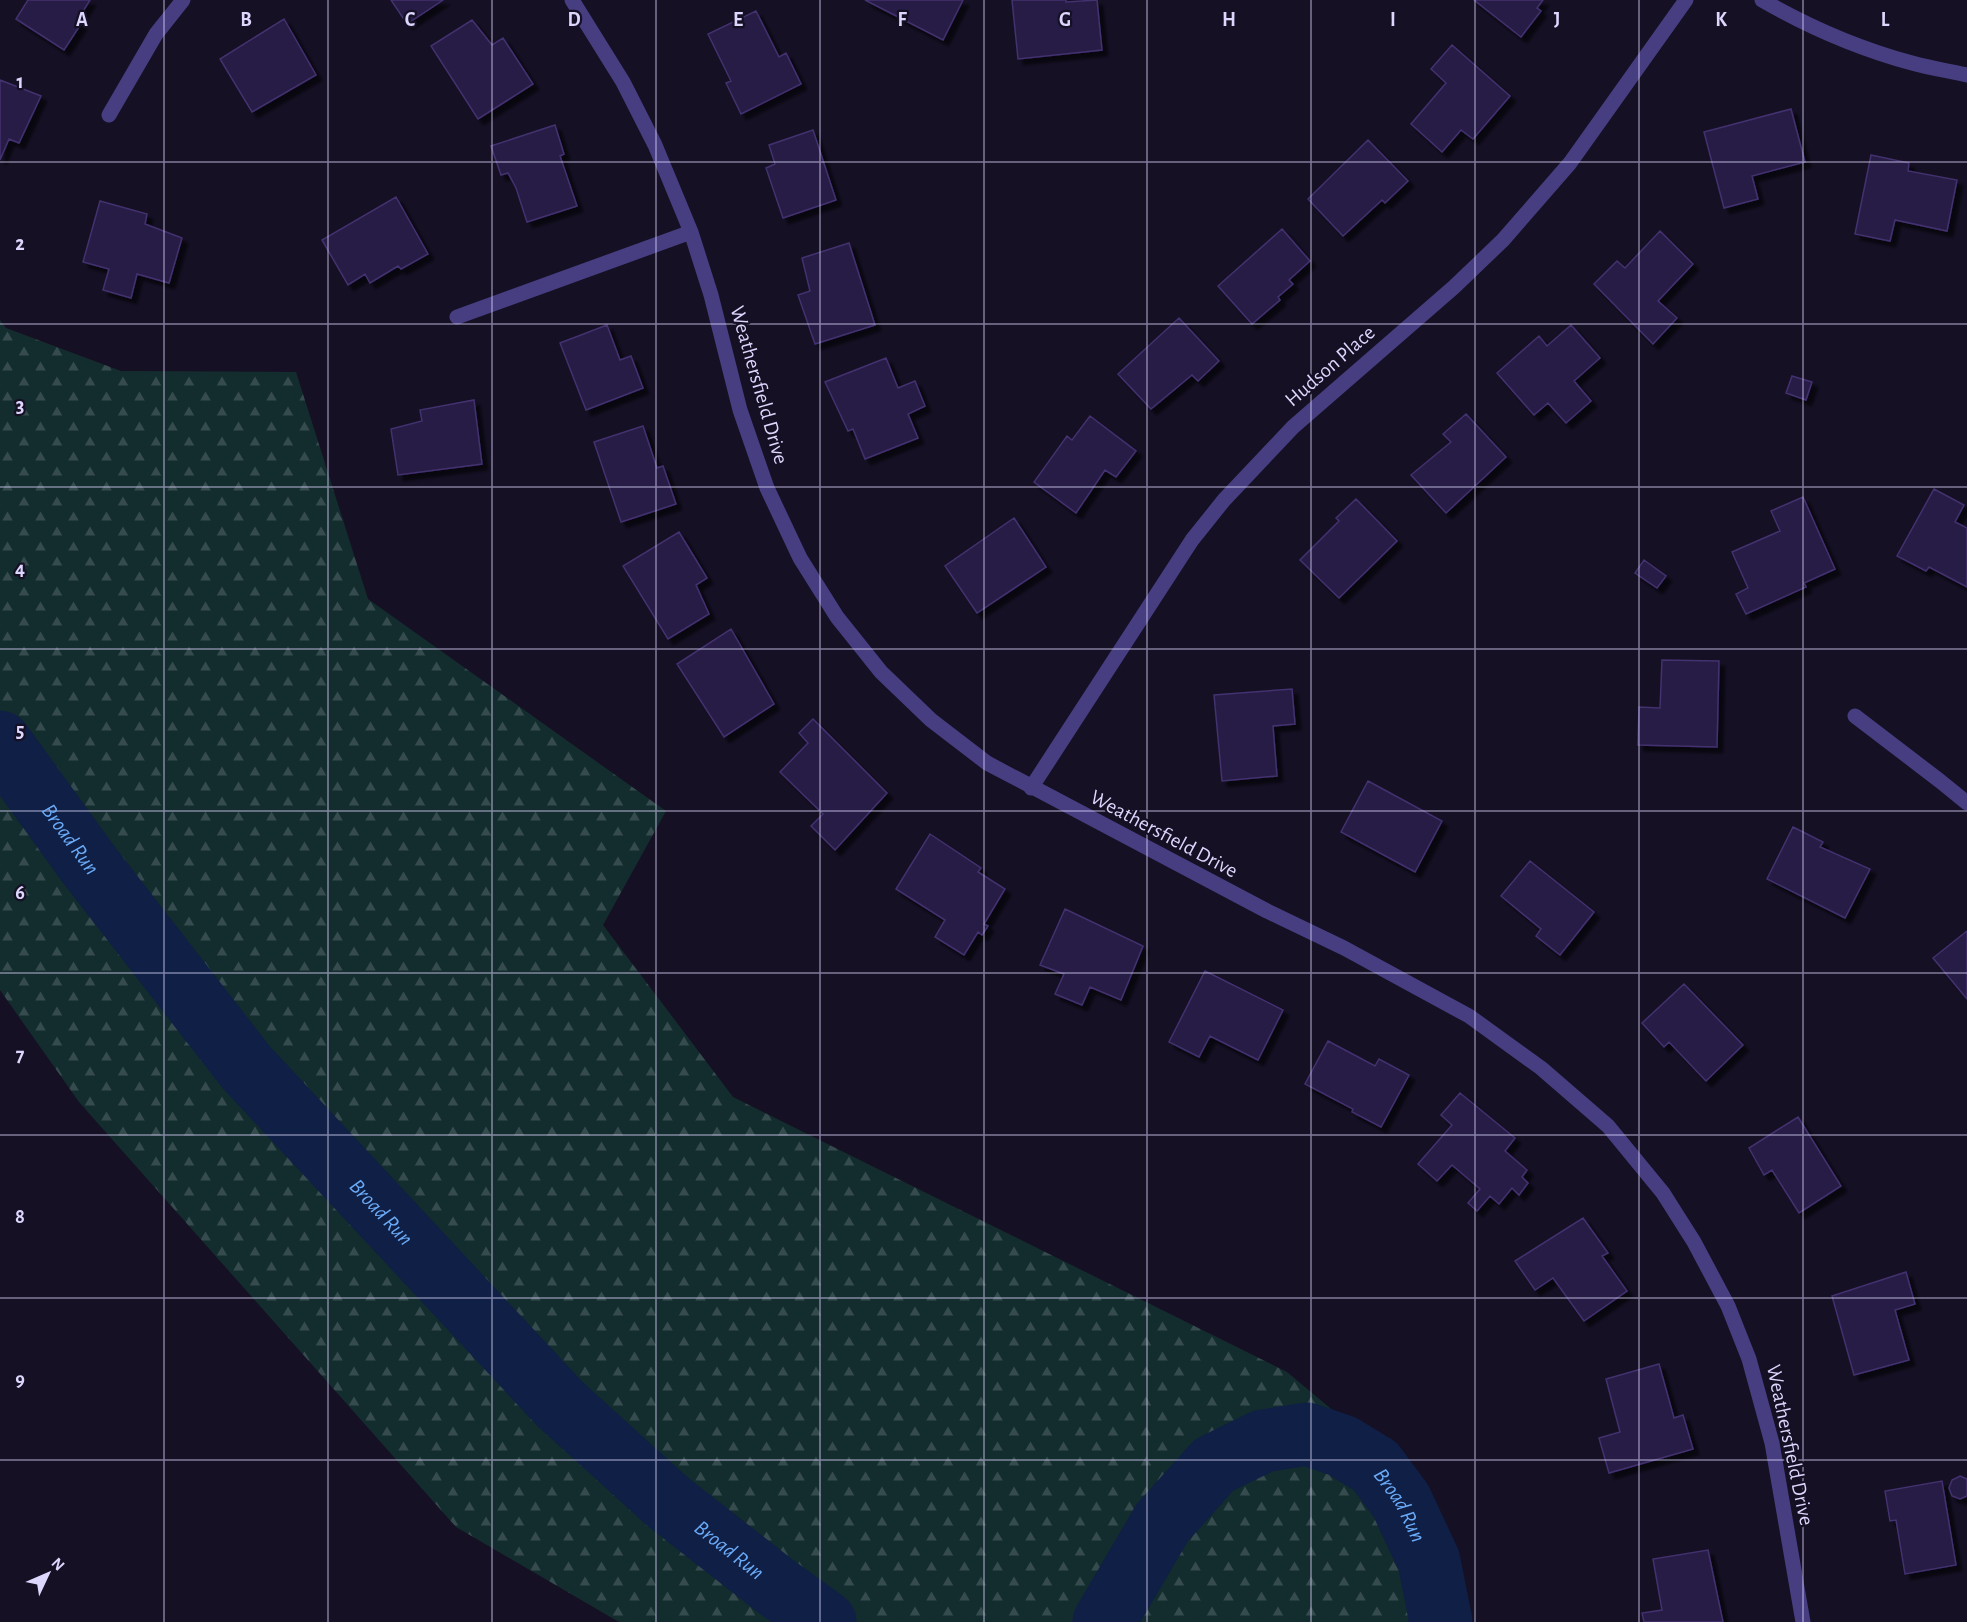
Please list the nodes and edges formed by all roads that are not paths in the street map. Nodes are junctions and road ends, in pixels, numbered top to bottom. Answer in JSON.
{"nodes":[{"id":1,"x":183,"y":0,"type":"edge"},
{"id":2,"x":572,"y":0,"type":"edge"},
{"id":3,"x":1686,"y":0,"type":"edge"},
{"id":4,"x":1762,"y":0,"type":"edge"},
{"id":5,"x":1967,"y":75,"type":"edge"},
{"id":6,"x":109,"y":115,"type":"dead end"},
{"id":7,"x":691,"y":232,"type":"junction"},
{"id":8,"x":457,"y":317,"type":"dead end"},
{"id":9,"x":1855,"y":716,"type":"dead end"},
{"id":10,"x":1031,"y":788,"type":"junction"},
{"id":11,"x":1967,"y":803,"type":"edge"},
{"id":12,"x":1803,"y":1622,"type":"edge"}],
"edges":[{"from":1,"to":6,"type":"street"},
{"from":2,"to":7,"type":"street","name":"Weathersfield Drive"},
{"from":3,"to":10,"type":"street","name":"Hudson Place"},
{"from":4,"to":5,"type":"street"},
{"from":7,"to":8,"type":"street"},
{"from":7,"to":10,"type":"street","name":"Weathersfield Drive"},
{"from":9,"to":11,"type":"street"},
{"from":10,"to":12,"type":"street","name":"Weathersfield Drive"}]}
